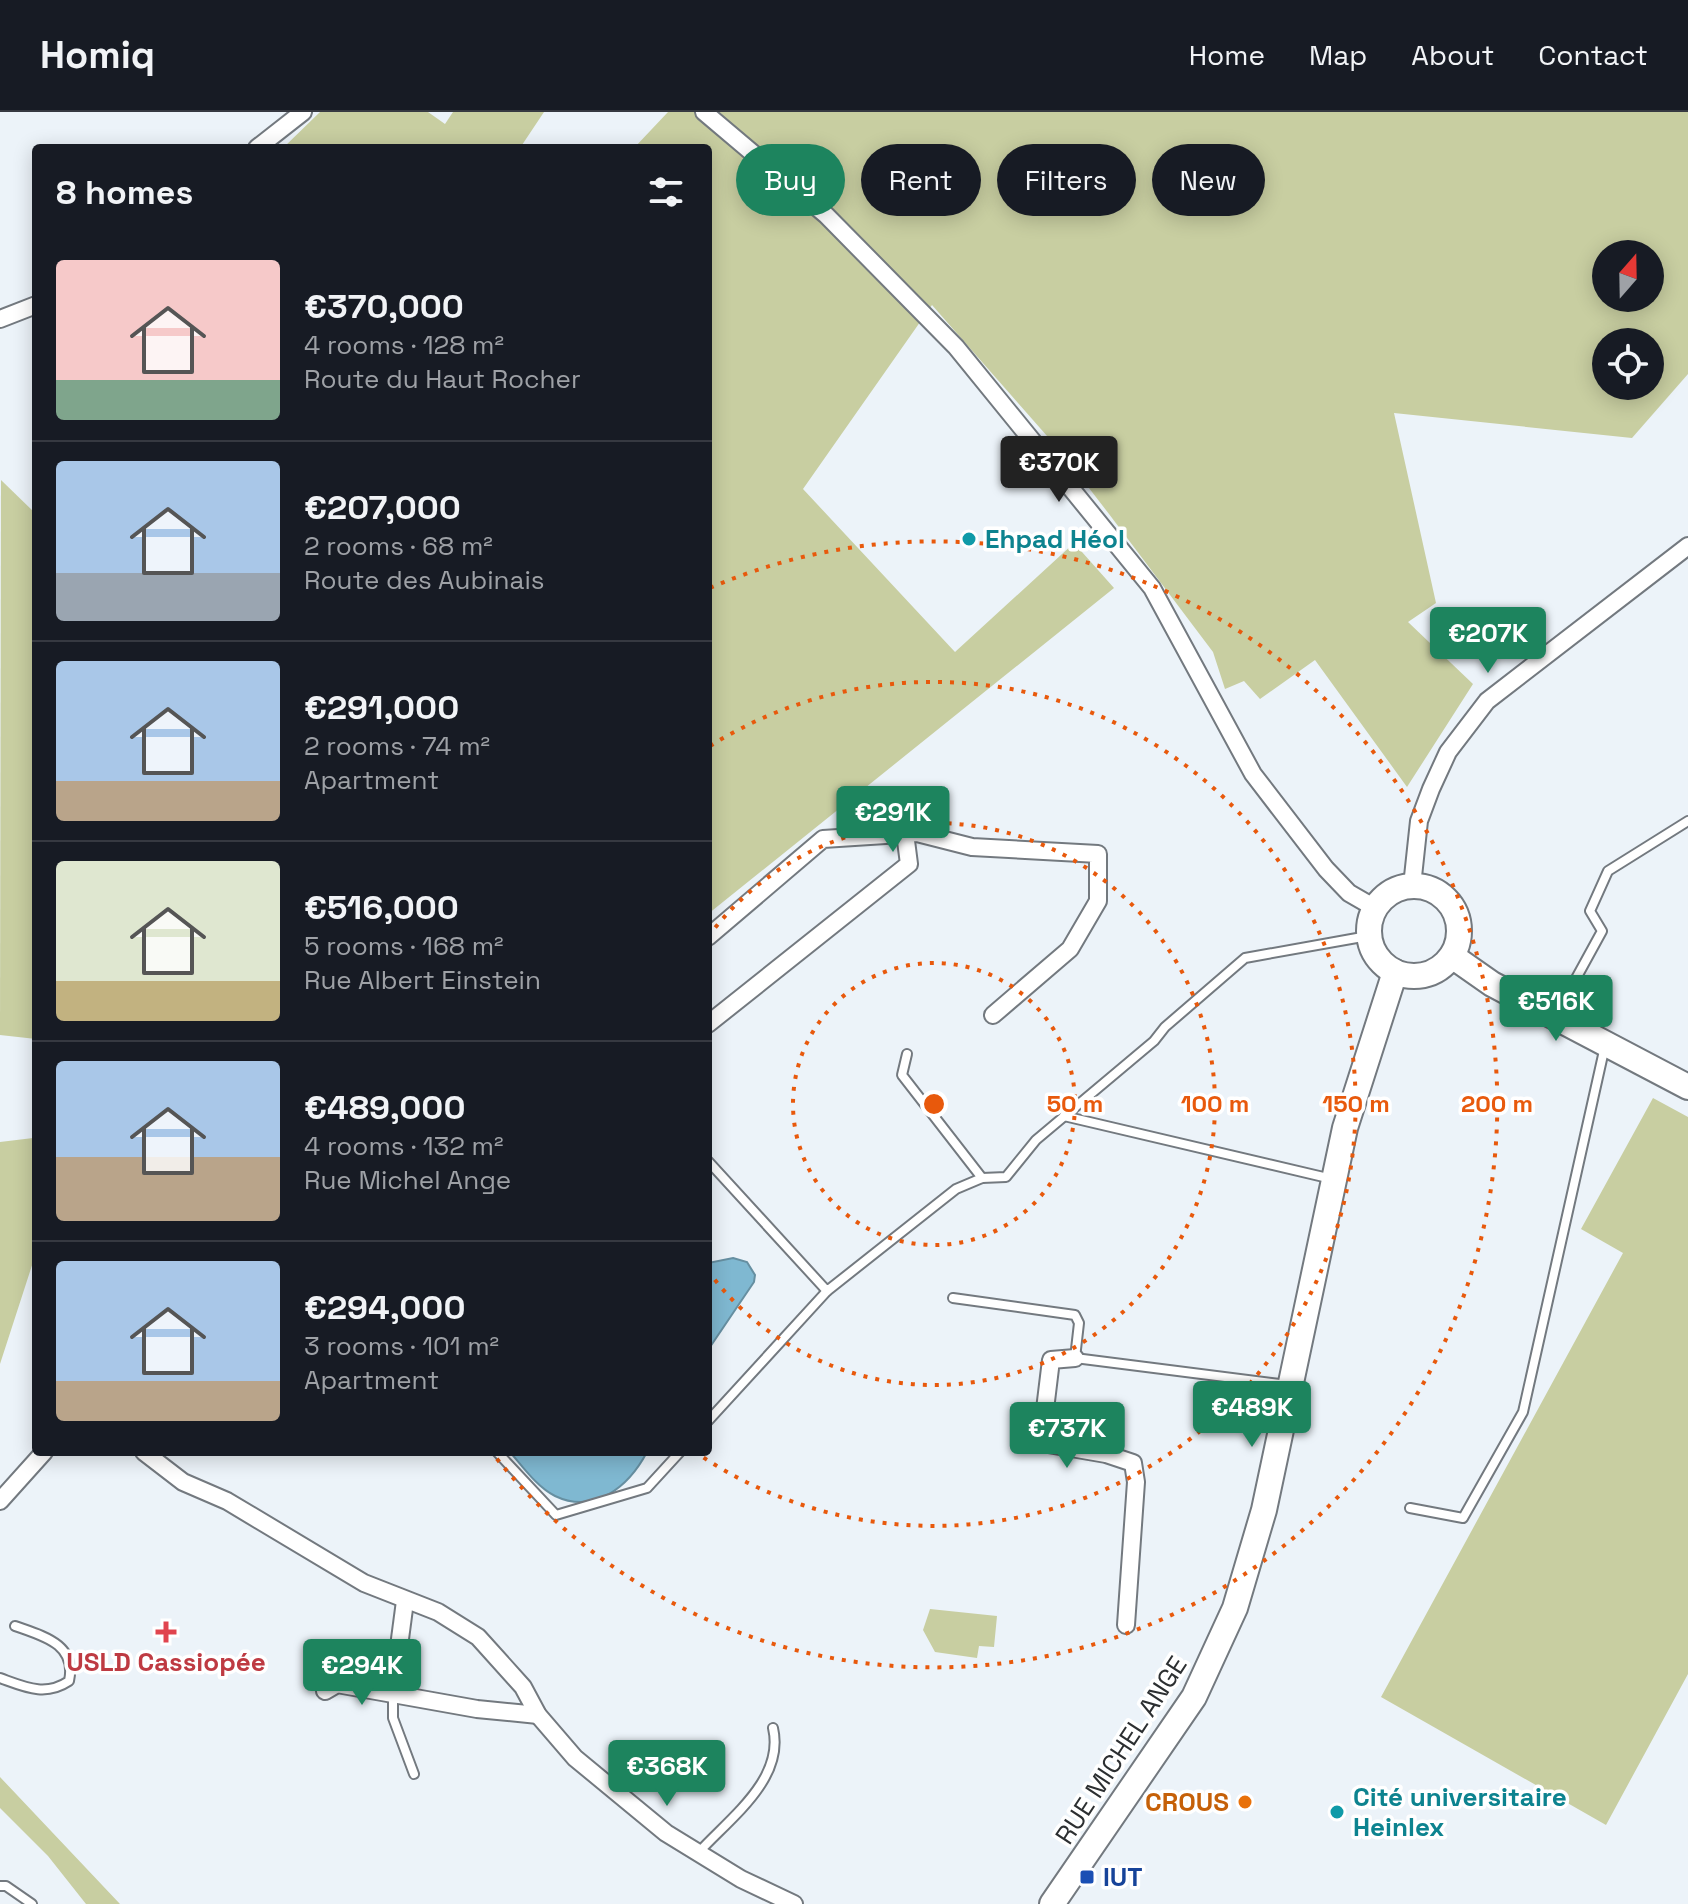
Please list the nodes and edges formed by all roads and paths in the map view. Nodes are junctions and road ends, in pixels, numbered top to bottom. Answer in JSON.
{"nodes":[{"id":1,"x":303,"y":112,"type":"edge"},
{"id":2,"x":704,"y":112,"type":"edge"},
{"id":3,"x":262,"y":144,"type":"edge"},
{"id":4,"x":32,"y":307,"type":"edge"},
{"id":5,"x":0,"y":319,"type":"edge"},
{"id":6,"x":1688,"y":546,"type":"edge"},
{"id":7,"x":1688,"y":821,"type":"edge"},
{"id":8,"x":905,"y":833,"type":"junction"},
{"id":9,"x":1412,"y":886,"type":"junction"},
{"id":10,"x":1375,"y":908,"type":"junction"},
{"id":11,"x":712,"y":934,"type":"edge"},
{"id":12,"x":1368,"y":936,"type":"junction"},
{"id":13,"x":1452,"y":956,"type":"junction"},
{"id":14,"x":1395,"y":972,"type":"junction"},
{"id":15,"x":993,"y":1015,"type":"dead end"},
{"id":16,"x":1556,"y":1016,"type":"junction"},
{"id":17,"x":712,"y":1021,"type":"edge"},
{"id":18,"x":1607,"y":1043,"type":"junction"},
{"id":19,"x":907,"y":1054,"type":"dead end"},
{"id":20,"x":1688,"y":1087,"type":"edge"},
{"id":21,"x":1064,"y":1116,"type":"junction"},
{"id":22,"x":712,"y":1165,"type":"edge"},
{"id":23,"x":982,"y":1178,"type":"junction"},
{"id":24,"x":1334,"y":1180,"type":"junction"},
{"id":25,"x":827,"y":1291,"type":"junction"},
{"id":26,"x":953,"y":1298,"type":"dead end"},
{"id":27,"x":1075,"y":1358,"type":"junction"},
{"id":28,"x":1289,"y":1385,"type":"junction"},
{"id":29,"x":712,"y":1417,"type":"edge"},
{"id":30,"x":40,"y":1456,"type":"edge"},
{"id":31,"x":149,"y":1456,"type":"edge"},
{"id":32,"x":501,"y":1456,"type":"edge"},
{"id":33,"x":676,"y":1456,"type":"edge"},
{"id":34,"x":0,"y":1501,"type":"edge"},
{"id":35,"x":1410,"y":1508,"type":"dead end"},
{"id":36,"x":405,"y":1601,"type":"junction"},
{"id":37,"x":1126,"y":1625,"type":"dead end"},
{"id":38,"x":15,"y":1626,"type":"dead end"},
{"id":39,"x":0,"y":1678,"type":"edge"},
{"id":40,"x":325,"y":1691,"type":"dead end"},
{"id":41,"x":393,"y":1692,"type":"junction"},
{"id":42,"x":538,"y":1715,"type":"junction"},
{"id":43,"x":773,"y":1728,"type":"dead end"},
{"id":44,"x":414,"y":1774,"type":"dead end"},
{"id":45,"x":698,"y":1853,"type":"junction"},
{"id":46,"x":0,"y":1886,"type":"edge"},
{"id":47,"x":32,"y":1904,"type":"edge"},
{"id":48,"x":794,"y":1904,"type":"edge"},
{"id":49,"x":1052,"y":1904,"type":"edge"}],
"edges":[{"from":1,"to":3,"type":"street"},
{"from":2,"to":10,"type":"street"},
{"from":4,"to":5,"type":"street"},
{"from":6,"to":9,"type":"street"},
{"from":7,"to":16,"type":"lane"},
{"from":8,"to":11,"type":"street"},
{"from":8,"to":15,"type":"street"},
{"from":8,"to":17,"type":"street"},
{"from":9,"to":10,"type":"street"},
{"from":9,"to":13,"type":"street"},
{"from":10,"to":12,"type":"street"},
{"from":12,"to":14,"type":"street"},
{"from":12,"to":21,"type":"lane"},
{"from":13,"to":14,"type":"street"},
{"from":13,"to":16,"type":"street"},
{"from":14,"to":24,"type":"street","name":"RUE MICHEL ANGE"},
{"from":16,"to":18,"type":"street"},
{"from":18,"to":20,"type":"street"},
{"from":18,"to":35,"type":"lane"},
{"from":19,"to":23,"type":"lane"},
{"from":21,"to":23,"type":"lane"},
{"from":21,"to":24,"type":"lane"},
{"from":22,"to":25,"type":"lane"},
{"from":23,"to":25,"type":"lane"},
{"from":24,"to":28,"type":"street","name":"RUE MICHEL ANGE"},
{"from":25,"to":29,"type":"lane"},
{"from":26,"to":27,"type":"lane"},
{"from":27,"to":28,"type":"lane"},
{"from":27,"to":37,"type":"street"},
{"from":28,"to":49,"type":"street","name":"RUE MICHEL ANGE"},
{"from":30,"to":34,"type":"street"},
{"from":31,"to":36,"type":"street"},
{"from":32,"to":33,"type":"lane"},
{"from":36,"to":41,"type":"street"},
{"from":36,"to":42,"type":"street"},
{"from":38,"to":39,"type":"lane"},
{"from":40,"to":41,"type":"street"},
{"from":41,"to":42,"type":"street"},
{"from":41,"to":44,"type":"lane"},
{"from":42,"to":45,"type":"street"},
{"from":43,"to":45,"type":"lane"},
{"from":45,"to":48,"type":"street"},
{"from":46,"to":47,"type":"lane"}]}
